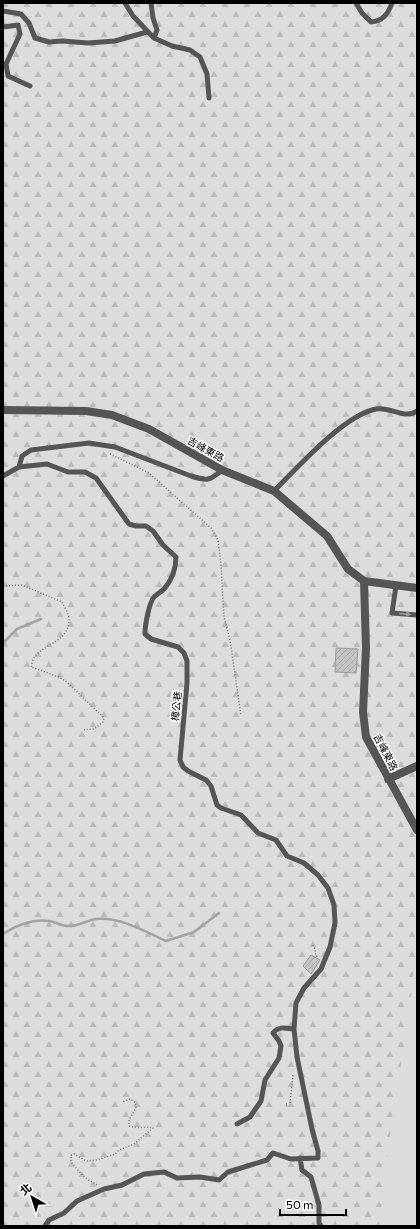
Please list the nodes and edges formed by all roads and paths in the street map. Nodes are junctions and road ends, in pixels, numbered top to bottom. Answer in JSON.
{"nodes":[{"id":1,"x":125,"y":3,"type":"edge"},
{"id":2,"x":151,"y":3,"type":"edge"},
{"id":3,"x":356,"y":3,"type":"edge"},
{"id":4,"x":392,"y":3,"type":"edge"},
{"id":5,"x":3,"y":11,"type":"edge"},
{"id":6,"x":3,"y":27,"type":"edge"},
{"id":7,"x":147,"y":32,"type":"junction"},
{"id":8,"x":154,"y":38,"type":"junction"},
{"id":9,"x":30,"y":86,"type":"dead end"},
{"id":10,"x":209,"y":98,"type":"dead end"},
{"id":11,"x":3,"y":410,"type":"edge"},
{"id":12,"x":417,"y":411,"type":"edge"},
{"id":13,"x":109,"y":453,"type":"dead end"},
{"id":14,"x":19,"y":467,"type":"junction"},
{"id":15,"x":222,"y":470,"type":"junction"},
{"id":16,"x":3,"y":476,"type":"edge"},
{"id":17,"x":274,"y":491,"type":"junction"},
{"id":18,"x":364,"y":581,"type":"junction"},
{"id":19,"x":3,"y":586,"type":"edge"},
{"id":20,"x":396,"y":586,"type":"junction"},
{"id":21,"x":417,"y":588,"type":"edge"},
{"id":22,"x":417,"y":615,"type":"edge"},
{"id":23,"x":241,"y":716,"type":"dead end"},
{"id":24,"x":82,"y":730,"type":"dead end"},
{"id":25,"x":417,"y":766,"type":"edge"},
{"id":26,"x":388,"y":779,"type":"junction"},
{"id":27,"x":417,"y":830,"type":"edge"},
{"id":28,"x":313,"y":945,"type":"dead end"},
{"id":29,"x":323,"y":954,"type":"dead end"},
{"id":30,"x":294,"y":1029,"type":"junction"},
{"id":31,"x":294,"y":1071,"type":"dead end"},
{"id":32,"x":122,"y":1102,"type":"dead end"},
{"id":33,"x":289,"y":1104,"type":"dead end"},
{"id":34,"x":237,"y":1124,"type":"dead end"},
{"id":35,"x":300,"y":1158,"type":"junction"},
{"id":36,"x":104,"y":1189,"type":"junction"},
{"id":37,"x":45,"y":1226,"type":"edge"},
{"id":38,"x":321,"y":1226,"type":"edge"}],
"edges":[{"from":1,"to":7,"type":"lane"},
{"from":2,"to":8,"type":"lane"},
{"from":3,"to":4,"type":"lane"},
{"from":5,"to":7,"type":"lane"},
{"from":6,"to":9,"type":"lane"},
{"from":7,"to":8,"type":"lane"},
{"from":8,"to":10,"type":"lane"},
{"from":11,"to":15,"type":"street","name":"吉峰東路"},
{"from":12,"to":17,"type":"lane"},
{"from":13,"to":23,"type":"path"},
{"from":14,"to":15,"type":"lane"},
{"from":14,"to":16,"type":"lane","name":"樟公巷"},
{"from":14,"to":30,"type":"lane","name":"樟公巷"},
{"from":15,"to":17,"type":"street","name":"吉峰東路"},
{"from":17,"to":18,"type":"street","name":"吉峰東路"},
{"from":18,"to":20,"type":"street","name":"吉峰東路"},
{"from":18,"to":26,"type":"street","name":"吉峰東路"},
{"from":19,"to":24,"type":"path"},
{"from":20,"to":21,"type":"street","name":"吉峰東路"},
{"from":20,"to":22,"type":"lane","one_way":true},
{"from":25,"to":26,"type":"street"},
{"from":26,"to":27,"type":"street","name":"吉峰東路"},
{"from":28,"to":29,"type":"path"},
{"from":30,"to":34,"type":"lane"},
{"from":30,"to":35,"type":"lane"},
{"from":31,"to":33,"type":"path"},
{"from":32,"to":36,"type":"path"},
{"from":35,"to":36,"type":"lane"},
{"from":35,"to":38,"type":"lane"},
{"from":36,"to":37,"type":"lane"}]}
